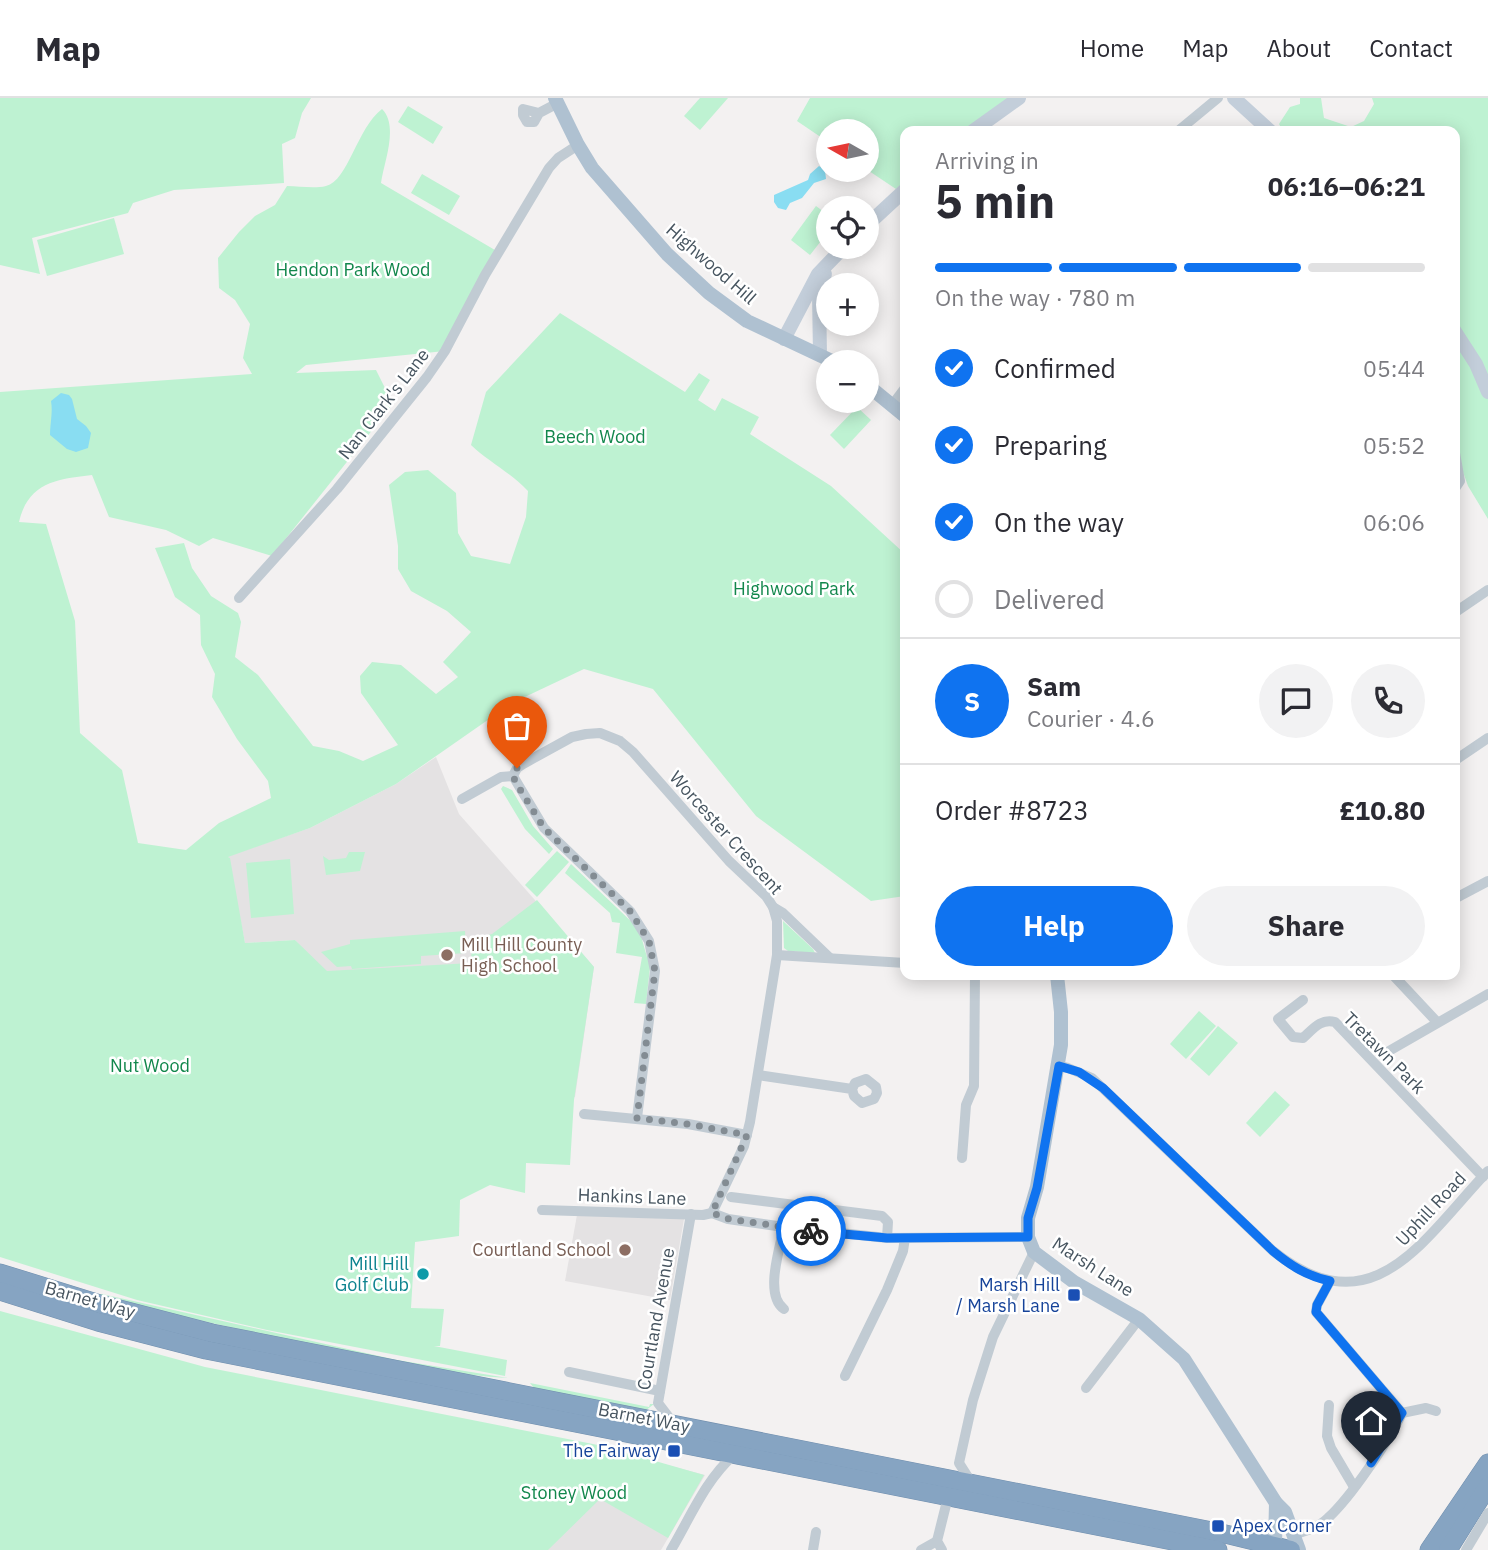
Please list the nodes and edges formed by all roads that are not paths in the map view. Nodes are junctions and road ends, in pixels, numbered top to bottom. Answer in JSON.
{"nodes":[{"id":1,"x":1019,"y":98,"type":"edge"},
{"id":2,"x":1217,"y":98,"type":"edge"},
{"id":3,"x":1234,"y":98,"type":"edge"},
{"id":4,"x":556,"y":101,"type":"edge"},
{"id":5,"x":539,"y":113,"type":"dead end"},
{"id":6,"x":980,"y":126,"type":"edge"},
{"id":7,"x":1184,"y":126,"type":"edge"},
{"id":8,"x":1265,"y":126,"type":"edge"},
{"id":9,"x":578,"y":145,"type":"junction"},
{"id":10,"x":900,"y":195,"type":"edge"},
{"id":11,"x":879,"y":214,"type":"edge"},
{"id":12,"x":835,"y":259,"type":"edge"},
{"id":13,"x":828,"y":267,"type":"junction"},
{"id":14,"x":826,"y":273,"type":"edge"},
{"id":15,"x":816,"y":333,"type":"edge"},
{"id":16,"x":784,"y":338,"type":"junction"},
{"id":17,"x":1460,"y":339,"type":"edge"},
{"id":18,"x":805,"y":347,"type":"junction"},
{"id":19,"x":816,"y":353,"type":"edge"},
{"id":20,"x":1488,"y":391,"type":"edge"},
{"id":21,"x":879,"y":394,"type":"edge"},
{"id":22,"x":900,"y":395,"type":"edge"},
{"id":23,"x":893,"y":404,"type":"junction"},
{"id":24,"x":900,"y":410,"type":"edge"},
{"id":25,"x":1488,"y":590,"type":"edge"},
{"id":26,"x":239,"y":598,"type":"dead end"},
{"id":27,"x":1460,"y":609,"type":"edge"},
{"id":28,"x":1488,"y":738,"type":"edge"},
{"id":29,"x":1460,"y":757,"type":"edge"},
{"id":30,"x":513,"y":776,"type":"junction"},
{"id":31,"x":462,"y":799,"type":"dead end"},
{"id":32,"x":1488,"y":881,"type":"edge"},
{"id":33,"x":1460,"y":896,"type":"edge"},
{"id":34,"x":773,"y":907,"type":"junction"},
{"id":35,"x":777,"y":955,"type":"junction"},
{"id":36,"x":830,"y":958,"type":"junction"},
{"id":37,"x":900,"y":963,"type":"edge"},
{"id":38,"x":975,"y":980,"type":"edge"},
{"id":39,"x":1057,"y":980,"type":"edge"},
{"id":40,"x":1399,"y":980,"type":"edge"},
{"id":41,"x":1488,"y":993,"type":"edge"},
{"id":42,"x":1303,"y":1000,"type":"dead end"},
{"id":43,"x":1437,"y":1022,"type":"junction"},
{"id":44,"x":1389,"y":1051,"type":"dead end"},
{"id":45,"x":1059,"y":1066,"type":"junction"},
{"id":46,"x":758,"y":1074,"type":"junction"},
{"id":47,"x":852,"y":1089,"type":"dead end"},
{"id":48,"x":584,"y":1114,"type":"dead end"},
{"id":49,"x":637,"y":1118,"type":"junction"},
{"id":50,"x":747,"y":1135,"type":"junction"},
{"id":51,"x":962,"y":1158,"type":"dead end"},
{"id":52,"x":1485,"y":1174,"type":"edge"},
{"id":53,"x":731,"y":1197,"type":"dead end"},
{"id":54,"x":542,"y":1210,"type":"dead end"},
{"id":55,"x":712,"y":1213,"type":"junction"},
{"id":56,"x":691,"y":1214,"type":"junction"},
{"id":57,"x":784,"y":1227,"type":"junction"},
{"id":58,"x":1028,"y":1237,"type":"junction"},
{"id":59,"x":887,"y":1238,"type":"junction"},
{"id":60,"x":905,"y":1238,"type":"junction"},
{"id":61,"x":1034,"y":1252,"type":"junction"},
{"id":62,"x":0,"y":1273,"type":"edge"},
{"id":63,"x":1330,"y":1281,"type":"junction"},
{"id":64,"x":0,"y":1291,"type":"edge"},
{"id":65,"x":784,"y":1310,"type":"dead end"},
{"id":66,"x":1139,"y":1319,"type":"junction"},
{"id":67,"x":569,"y":1373,"type":"dead end"},
{"id":68,"x":845,"y":1376,"type":"dead end"},
{"id":69,"x":1086,"y":1388,"type":"dead end"},
{"id":70,"x":660,"y":1391,"type":"junction"},
{"id":71,"x":1329,"y":1405,"type":"dead end"},
{"id":72,"x":1436,"y":1411,"type":"dead end"},
{"id":73,"x":1402,"y":1413,"type":"junction"},
{"id":74,"x":674,"y":1424,"type":"junction"},
{"id":75,"x":734,"y":1455,"type":"junction"},
{"id":76,"x":1488,"y":1463,"type":"edge"},
{"id":77,"x":972,"y":1483,"type":"junction"},
{"id":78,"x":1488,"y":1486,"type":"edge"},
{"id":79,"x":1354,"y":1487,"type":"junction"},
{"id":80,"x":948,"y":1497,"type":"junction"},
{"id":81,"x":1276,"y":1503,"type":"junction"},
{"id":82,"x":1488,"y":1513,"type":"edge"},
{"id":83,"x":816,"y":1532,"type":"dead end"},
{"id":84,"x":939,"y":1545,"type":"edge"},
{"id":85,"x":1284,"y":1545,"type":"edge"},
{"id":86,"x":672,"y":1550,"type":"edge"},
{"id":87,"x":813,"y":1550,"type":"edge"},
{"id":88,"x":921,"y":1550,"type":"edge"},
{"id":89,"x":1218,"y":1550,"type":"edge"},
{"id":90,"x":1299,"y":1550,"type":"edge"},
{"id":91,"x":1429,"y":1550,"type":"edge"},
{"id":92,"x":1448,"y":1550,"type":"edge"},
{"id":93,"x":1466,"y":1550,"type":"edge"}],
"edges":[{"from":1,"to":6,"type":"main road"},
{"from":2,"to":7,"type":"street"},
{"from":3,"to":8,"type":"main road"},
{"from":4,"to":5,"type":"street"},
{"from":4,"to":9,"type":"main road","name":"Highwood Hill"},
{"from":9,"to":16,"type":"main road","name":"Highwood Hill"},
{"from":9,"to":26,"type":"street","name":"Nan Clark's Lane"},
{"from":10,"to":11,"type":"main road"},
{"from":12,"to":13,"type":"main road"},
{"from":13,"to":14,"type":"main road"},
{"from":13,"to":16,"type":"main road"},
{"from":15,"to":18,"type":"main road"},
{"from":16,"to":18,"type":"main road"},
{"from":17,"to":20,"type":"main road"},
{"from":18,"to":19,"type":"main road"},
{"from":21,"to":23,"type":"main road"},
{"from":22,"to":23,"type":"street"},
{"from":23,"to":24,"type":"main road"},
{"from":25,"to":27,"type":"street"},
{"from":28,"to":29,"type":"street"},
{"from":30,"to":31,"type":"street","name":"Worcester Crescent"},
{"from":30,"to":34,"type":"street","name":"Worcester Crescent"},
{"from":30,"to":49,"type":"street"},
{"from":32,"to":33,"type":"street"},
{"from":34,"to":35,"type":"street","name":"Worcester Crescent"},
{"from":34,"to":36,"type":"street"},
{"from":35,"to":36,"type":"street"},
{"from":35,"to":46,"type":"street","name":"Worcester Crescent"},
{"from":36,"to":37,"type":"street"},
{"from":38,"to":51,"type":"street"},
{"from":39,"to":45,"type":"main road","name":"Marsh Lane"},
{"from":40,"to":43,"type":"street"},
{"from":41,"to":43,"type":"street"},
{"from":42,"to":52,"type":"street","name":"Tretawn Park"},
{"from":43,"to":44,"type":"street"},
{"from":45,"to":58,"type":"main road","name":"Marsh Lane"},
{"from":45,"to":63,"type":"street","name":"Uphill Road"},
{"from":46,"to":47,"type":"street"},
{"from":46,"to":50,"type":"street","name":"Worcester Crescent"},
{"from":48,"to":49,"type":"street"},
{"from":49,"to":50,"type":"street"},
{"from":50,"to":55,"type":"street","name":"Worcester Crescent"},
{"from":52,"to":63,"type":"street","name":"Uphill Road"},
{"from":53,"to":59,"type":"street"},
{"from":54,"to":56,"type":"street","name":"Hankins Lane"},
{"from":55,"to":56,"type":"street","name":"Hankins Lane"},
{"from":55,"to":57,"type":"street","name":"Hankins Lane"},
{"from":56,"to":70,"type":"street","name":"Courtland Avenue"},
{"from":57,"to":59,"type":"street","name":"Hankins Lane"},
{"from":57,"to":65,"type":"street"},
{"from":58,"to":60,"type":"street","name":"Hankins Lane"},
{"from":58,"to":61,"type":"main road","name":"Marsh Lane"},
{"from":59,"to":60,"type":"street","name":"Hankins Lane"},
{"from":60,"to":68,"type":"street"},
{"from":61,"to":66,"type":"main road","name":"Marsh Lane"},
{"from":61,"to":77,"type":"street"},
{"from":62,"to":74,"type":"highway","name":"Barnet Way"},
{"from":63,"to":73,"type":"street"},
{"from":64,"to":75,"type":"highway","name":"Barnet Way"},
{"from":66,"to":69,"type":"street"},
{"from":66,"to":81,"type":"main road","name":"Marsh Lane"},
{"from":67,"to":70,"type":"street","name":"Barnet Way"},
{"from":70,"to":74,"type":"street","name":"Courtland Avenue"},
{"from":71,"to":79,"type":"street"},
{"from":72,"to":73,"type":"street"},
{"from":73,"to":79,"type":"street"},
{"from":74,"to":77,"type":"highway","name":"Barnet Way"},
{"from":75,"to":80,"type":"highway","name":"Barnet Way"},
{"from":75,"to":86,"type":"street"},
{"from":76,"to":91,"type":"highway"},
{"from":77,"to":85,"type":"highway","name":"Barnet Way"},
{"from":78,"to":92,"type":"highway"},
{"from":79,"to":85,"type":"street"},
{"from":80,"to":84,"type":"street"},
{"from":80,"to":89,"type":"highway","name":"Barnet Way"},
{"from":81,"to":85,"type":"main road","name":"Marsh Lane"},
{"from":81,"to":85,"type":"main road","name":"Marsh Lane"},
{"from":82,"to":93,"type":"street"},
{"from":83,"to":87,"type":"street"},
{"from":84,"to":88,"type":"street"},
{"from":85,"to":90,"type":"main road","name":"Marsh Lane"}]}
